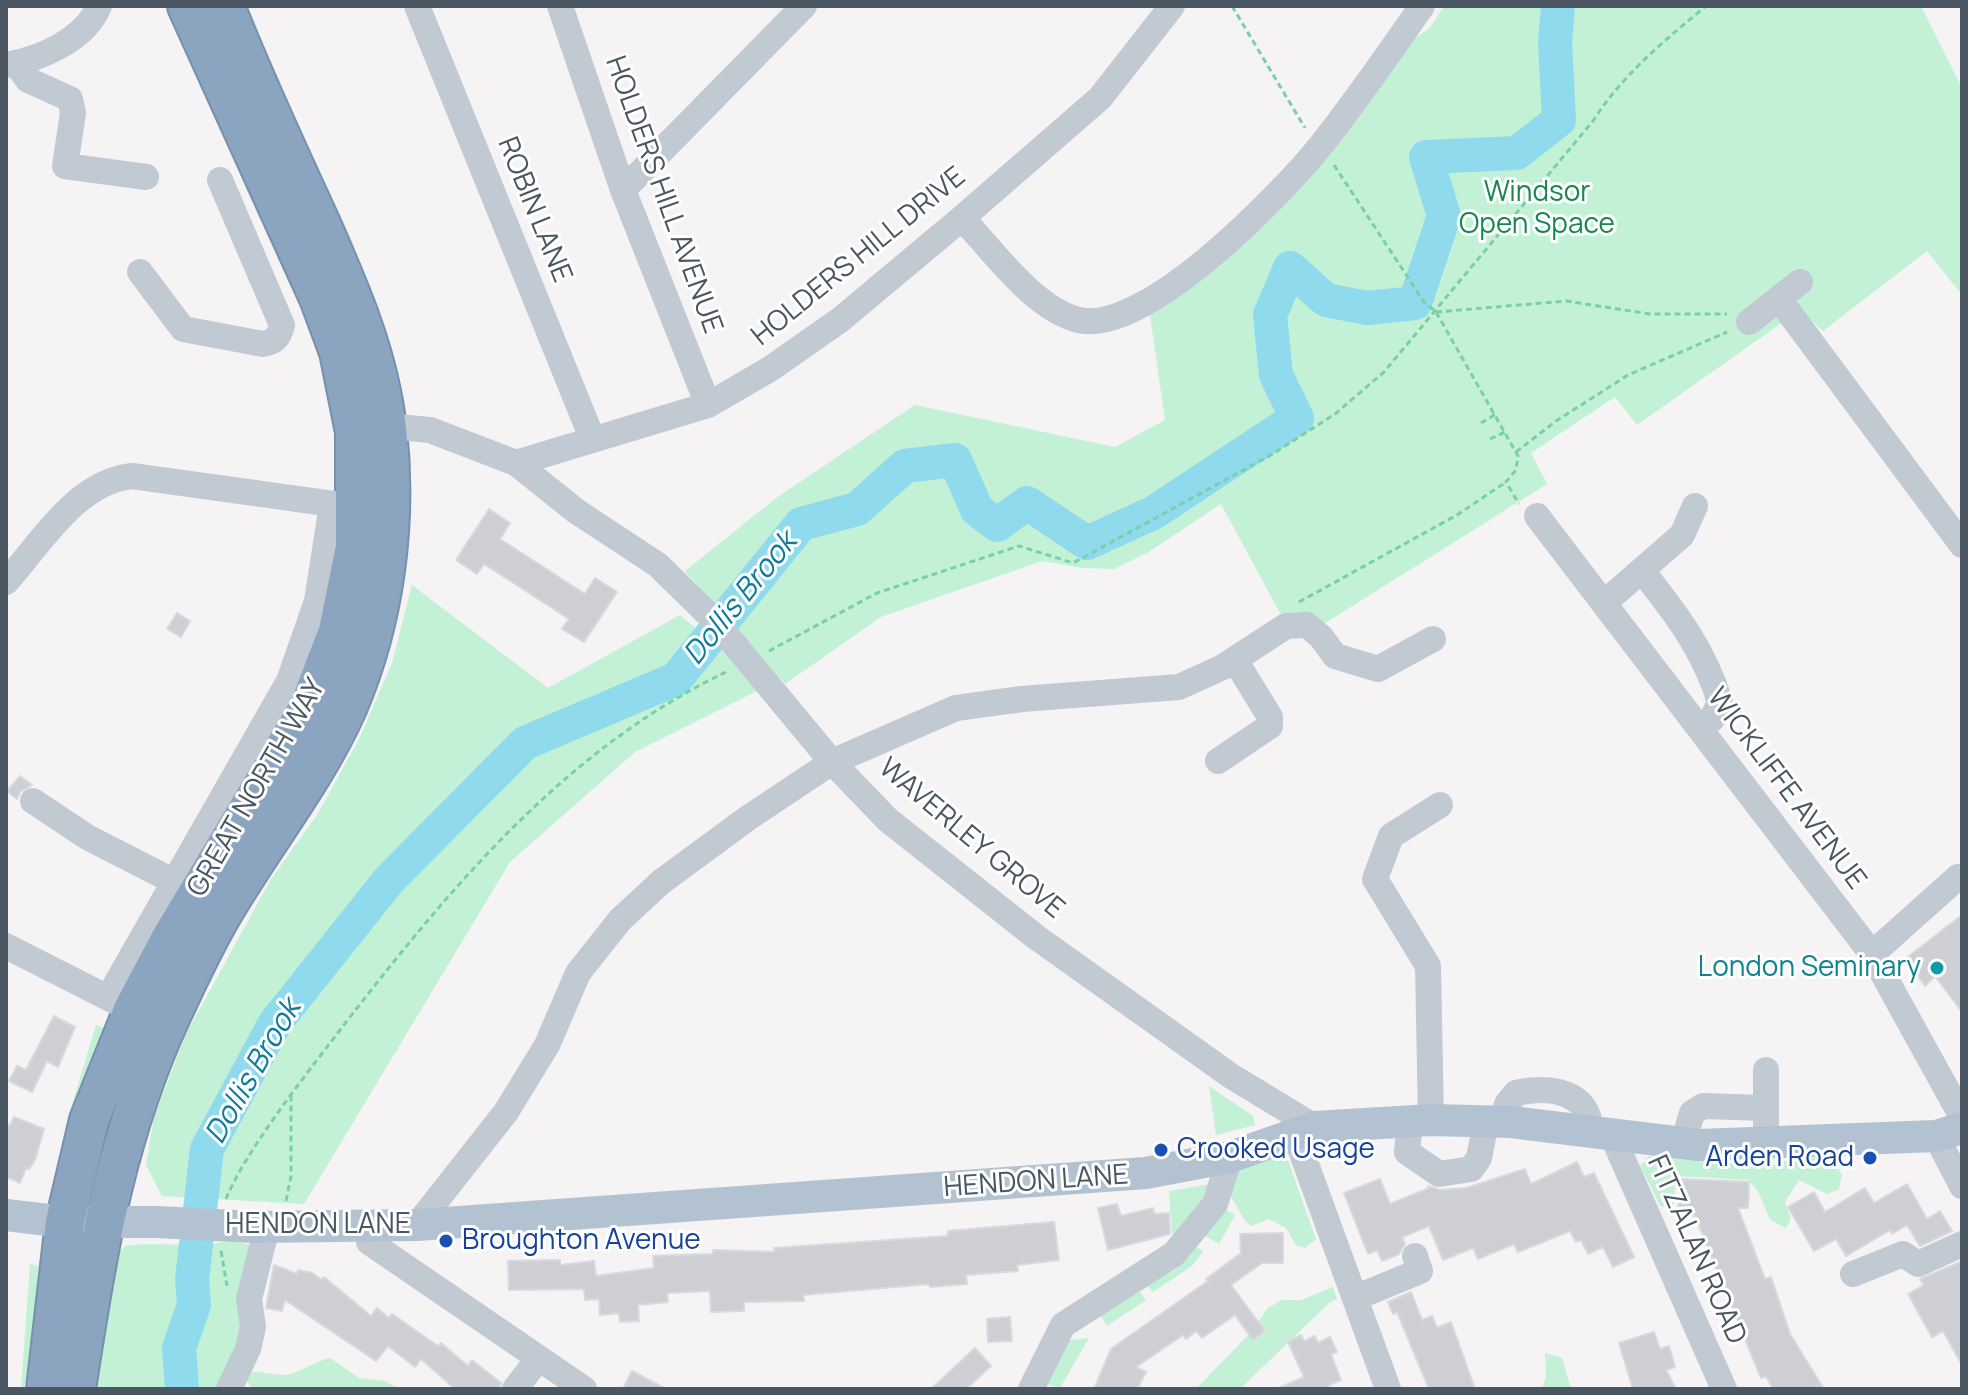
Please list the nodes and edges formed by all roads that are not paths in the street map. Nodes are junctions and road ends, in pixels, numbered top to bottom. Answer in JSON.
{"nodes":[{"id":1,"x":99,"y":6,"type":"edge"},
{"id":2,"x":187,"y":6,"type":"edge"},
{"id":3,"x":225,"y":6,"type":"edge"},
{"id":4,"x":417,"y":6,"type":"edge"},
{"id":5,"x":560,"y":6,"type":"edge"},
{"id":6,"x":804,"y":6,"type":"edge"},
{"id":7,"x":1172,"y":6,"type":"edge"},
{"id":8,"x":1422,"y":6,"type":"edge"},
{"id":9,"x":11,"y":64,"type":"edge"},
{"id":10,"x":146,"y":177,"type":"dead end"},
{"id":11,"x":220,"y":180,"type":"dead end"},
{"id":12,"x":623,"y":190,"type":"junction"},
{"id":13,"x":273,"y":199,"type":"junction"},
{"id":14,"x":236,"y":217,"type":"junction"},
{"id":15,"x":962,"y":218,"type":"junction"},
{"id":16,"x":301,"y":260,"type":"junction"},
{"id":17,"x":140,"y":272,"type":"dead end"},
{"id":18,"x":261,"y":277,"type":"junction"},
{"id":19,"x":1800,"y":282,"type":"dead end"},
{"id":20,"x":1779,"y":299,"type":"junction"},
{"id":21,"x":1749,"y":322,"type":"road end"},
{"id":22,"x":708,"y":405,"type":"junction"},
{"id":23,"x":387,"y":426,"type":"junction"},
{"id":24,"x":592,"y":438,"type":"junction"},
{"id":25,"x":516,"y":463,"type":"junction"},
{"id":26,"x":344,"y":506,"type":"junction"},
{"id":27,"x":1695,"y":506,"type":"dead end"},
{"id":28,"x":1537,"y":516,"type":"road end"},
{"id":29,"x":1962,"y":545,"type":"edge"},
{"id":30,"x":1643,"y":572,"type":"junction"},
{"id":31,"x":6,"y":582,"type":"edge"},
{"id":32,"x":1604,"y":603,"type":"junction"},
{"id":33,"x":1433,"y":639,"type":"dead end"},
{"id":34,"x":1235,"y":660,"type":"junction"},
{"id":35,"x":1700,"y":729,"type":"junction"},
{"id":36,"x":1218,"y":761,"type":"dead end"},
{"id":37,"x":832,"y":762,"type":"junction"},
{"id":38,"x":33,"y":801,"type":"dead end"},
{"id":39,"x":1440,"y":805,"type":"dead end"},
{"id":40,"x":1958,"y":877,"type":"dead end"},
{"id":41,"x":173,"y":881,"type":"junction"},
{"id":42,"x":6,"y":946,"type":"edge"},
{"id":43,"x":1872,"y":954,"type":"junction"},
{"id":44,"x":121,"y":1004,"type":"junction"},
{"id":45,"x":1766,"y":1070,"type":"dead end"},
{"id":46,"x":1764,"y":1108,"type":"junction"},
{"id":47,"x":1962,"y":1117,"type":"edge"},
{"id":48,"x":1420,"y":1120,"type":"junction"},
{"id":49,"x":1494,"y":1122,"type":"junction"},
{"id":50,"x":1305,"y":1131,"type":"junction"},
{"id":51,"x":1949,"y":1132,"type":"edge"},
{"id":52,"x":1601,"y":1134,"type":"junction"},
{"id":53,"x":1767,"y":1142,"type":"junction"},
{"id":54,"x":1683,"y":1143,"type":"junction"},
{"id":55,"x":1230,"y":1157,"type":"junction"},
{"id":56,"x":1962,"y":1186,"type":"edge"},
{"id":57,"x":6,"y":1215,"type":"edge"},
{"id":58,"x":84,"y":1222,"type":"junction"},
{"id":59,"x":371,"y":1225,"type":"junction"},
{"id":60,"x":417,"y":1225,"type":"junction"},
{"id":61,"x":268,"y":1227,"type":"junction"},
{"id":62,"x":1962,"y":1244,"type":"edge"},
{"id":63,"x":1415,"y":1256,"type":"dead end"},
{"id":64,"x":1853,"y":1274,"type":"dead end"},
{"id":65,"x":1355,"y":1298,"type":"junction"},
{"id":66,"x":539,"y":1358,"type":"junction"},
{"id":67,"x":46,"y":1389,"type":"edge"},
{"id":68,"x":76,"y":1389,"type":"edge"},
{"id":69,"x":229,"y":1389,"type":"edge"},
{"id":70,"x":515,"y":1389,"type":"edge"},
{"id":71,"x":584,"y":1389,"type":"edge"},
{"id":72,"x":1031,"y":1389,"type":"edge"},
{"id":73,"x":1388,"y":1389,"type":"edge"},
{"id":74,"x":1724,"y":1389,"type":"edge"}],
"edges":[{"from":1,"to":9,"type":"street"},
{"from":2,"to":13,"type":"highway","name":"GREAT NORTH WAY"},
{"from":3,"to":23,"type":"highway","name":"GREAT NORTH WAY"},
{"from":4,"to":24,"type":"street","name":"ROBIN LANE"},
{"from":5,"to":12,"type":"street","name":"HOLDERS HILL AVENUE"},
{"from":6,"to":12,"type":"street"},
{"from":7,"to":15,"type":"street","name":"HOLDERS HILL DRIVE"},
{"from":8,"to":15,"type":"street"},
{"from":9,"to":10,"type":"street"},
{"from":11,"to":14,"type":"street"},
{"from":12,"to":22,"type":"street","name":"HOLDERS HILL AVENUE"},
{"from":13,"to":14,"type":"street"},
{"from":13,"to":16,"type":"highway","name":"GREAT NORTH WAY"},
{"from":14,"to":18,"type":"street"},
{"from":15,"to":22,"type":"street","name":"HOLDERS HILL DRIVE"},
{"from":16,"to":18,"type":"street"},
{"from":16,"to":26,"type":"highway","name":"GREAT NORTH WAY"},
{"from":17,"to":18,"type":"street"},
{"from":19,"to":20,"type":"street"},
{"from":20,"to":21,"type":"street"},
{"from":20,"to":29,"type":"street"},
{"from":22,"to":24,"type":"street","name":"HOLDERS HILL DRIVE"},
{"from":23,"to":25,"type":"street"},
{"from":23,"to":58,"type":"highway","name":"GREAT NORTH WAY"},
{"from":24,"to":25,"type":"street","name":"HOLDERS HILL DRIVE"},
{"from":25,"to":37,"type":"street","name":"WAVERLEY GROVE"},
{"from":26,"to":31,"type":"street"},
{"from":26,"to":41,"type":"street","name":"GREAT NORTH WAY"},
{"from":26,"to":44,"type":"highway","name":"GREAT NORTH WAY"},
{"from":27,"to":30,"type":"street"},
{"from":28,"to":32,"type":"street","name":"WICKLIFFE AVENUE"},
{"from":30,"to":32,"type":"street"},
{"from":30,"to":35,"type":"street"},
{"from":32,"to":35,"type":"street","name":"WICKLIFFE AVENUE"},
{"from":33,"to":34,"type":"street"},
{"from":34,"to":36,"type":"street"},
{"from":34,"to":37,"type":"street"},
{"from":35,"to":43,"type":"street","name":"WICKLIFFE AVENUE"},
{"from":37,"to":50,"type":"street","name":"WAVERLEY GROVE"},
{"from":37,"to":60,"type":"street"},
{"from":38,"to":41,"type":"street"},
{"from":39,"to":48,"type":"street"},
{"from":40,"to":43,"type":"street"},
{"from":41,"to":44,"type":"street","name":"GREAT NORTH WAY"},
{"from":42,"to":44,"type":"street"},
{"from":43,"to":47,"type":"street","name":"WICKLIFFE AVENUE"},
{"from":44,"to":58,"type":"highway","name":"GREAT NORTH WAY"},
{"from":45,"to":46,"type":"street"},
{"from":46,"to":53,"type":"street"},
{"from":46,"to":54,"type":"street"},
{"from":48,"to":49,"type":"main road","name":"HENDON LANE"},
{"from":48,"to":49,"type":"street"},
{"from":48,"to":50,"type":"main road","name":"HENDON LANE"},
{"from":49,"to":52,"type":"main road","name":"HENDON LANE"},
{"from":50,"to":55,"type":"main road","name":"HENDON LANE"},
{"from":50,"to":65,"type":"street"},
{"from":51,"to":53,"type":"main road","name":"HENDON LANE"},
{"from":51,"to":56,"type":"street"},
{"from":52,"to":54,"type":"main road","name":"HENDON LANE"},
{"from":52,"to":74,"type":"street","name":"FITZALAN ROAD"},
{"from":53,"to":54,"type":"main road","name":"HENDON LANE"},
{"from":55,"to":60,"type":"main road","name":"HENDON LANE"},
{"from":55,"to":72,"type":"street"},
{"from":57,"to":58,"type":"main road","name":"HENDON LANE"},
{"from":58,"to":61,"type":"main road","name":"HENDON LANE","bridge":true},
{"from":58,"to":67,"type":"highway","name":"GREAT NORTH WAY"},
{"from":58,"to":68,"type":"highway","name":"GREAT NORTH WAY"},
{"from":59,"to":60,"type":"main road","name":"HENDON LANE"},
{"from":59,"to":61,"type":"main road","name":"HENDON LANE"},
{"from":59,"to":66,"type":"street"},
{"from":61,"to":69,"type":"street"},
{"from":62,"to":64,"type":"street"},
{"from":63,"to":65,"type":"street"},
{"from":65,"to":73,"type":"street"},
{"from":66,"to":70,"type":"street"},
{"from":66,"to":71,"type":"street"}]}
